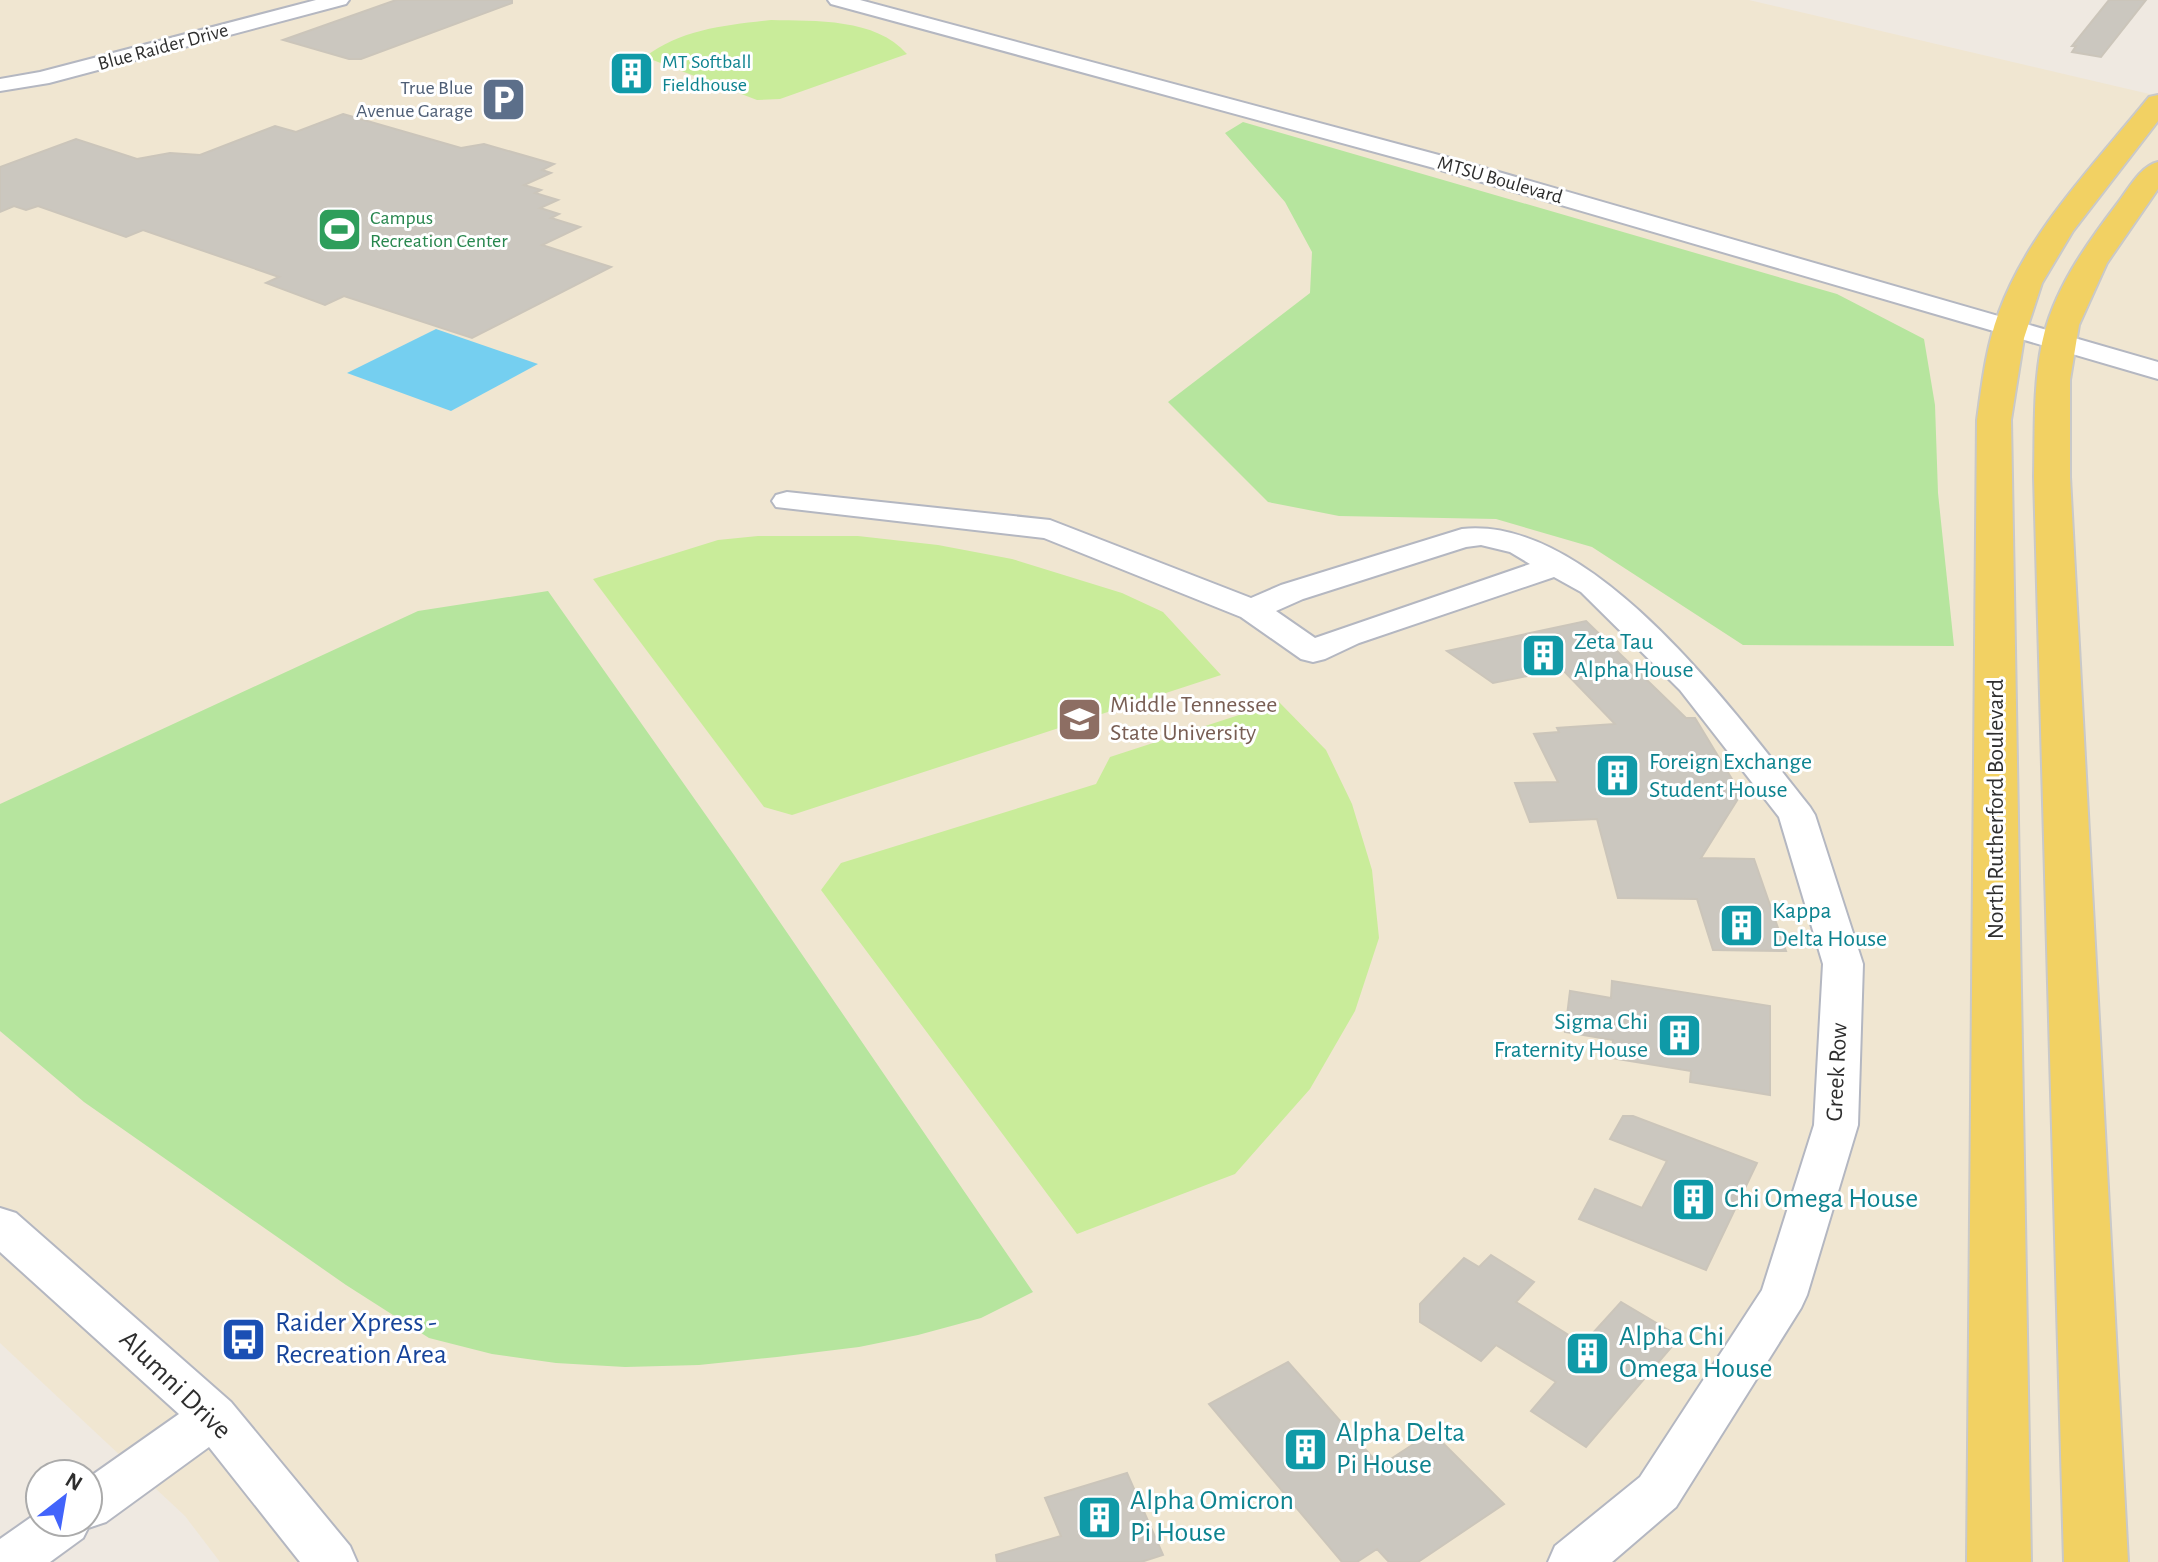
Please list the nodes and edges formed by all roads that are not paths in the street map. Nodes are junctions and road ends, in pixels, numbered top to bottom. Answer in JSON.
{"nodes":[{"id":1,"x":838,"y":0,"type":"edge"},
{"id":2,"x":896,"y":0,"type":"edge"},
{"id":3,"x":333,"y":1,"type":"edge"},
{"id":4,"x":0,"y":85,"type":"edge"},
{"id":5,"x":2158,"y":103,"type":"edge"},
{"id":6,"x":2158,"y":170,"type":"edge"},
{"id":7,"x":2013,"y":318,"type":"junction"},
{"id":8,"x":2061,"y":335,"type":"junction"},
{"id":9,"x":2158,"y":353,"type":"edge"},
{"id":10,"x":2158,"y":371,"type":"edge"},
{"id":11,"x":787,"y":501,"type":"dead end"},
{"id":12,"x":1554,"y":566,"type":"junction"},
{"id":13,"x":1252,"y":610,"type":"junction"},
{"id":14,"x":0,"y":1225,"type":"edge"},
{"id":15,"x":214,"y":1416,"type":"junction"},
{"id":16,"x":104,"y":1495,"type":"edge"},
{"id":17,"x":43,"y":1538,"type":"edge"},
{"id":18,"x":9,"y":1562,"type":"edge"},
{"id":19,"x":331,"y":1562,"type":"edge"},
{"id":20,"x":1574,"y":1562,"type":"edge"},
{"id":21,"x":1999,"y":1562,"type":"edge"},
{"id":22,"x":2096,"y":1562,"type":"edge"}],
"edges":[{"from":1,"to":7,"type":"street","name":"MTSU Boulevard"},
{"from":2,"to":7,"type":"street","name":"MTSU Boulevard"},
{"from":3,"to":4,"type":"street","name":"Blue Raider Drive"},
{"from":5,"to":7,"type":"main road","name":"North Rutherford Boulevard"},
{"from":6,"to":8,"type":"main road"},
{"from":7,"to":8,"type":"street","name":"MTSU Boulevard"},
{"from":7,"to":21,"type":"main road","name":"North Rutherford Boulevard"},
{"from":8,"to":9,"type":"street","name":"MTSU Boulevard"},
{"from":8,"to":10,"type":"street","name":"MTSU Boulevard"},
{"from":8,"to":22,"type":"main road"},
{"from":11,"to":13,"type":"street"},
{"from":12,"to":13,"type":"street","name":"Greek Row"},
{"from":12,"to":13,"type":"street"},
{"from":12,"to":20,"type":"street","name":"Greek Row"},
{"from":14,"to":15,"type":"street","name":"Alumni Drive"},
{"from":15,"to":16,"type":"street"},
{"from":15,"to":19,"type":"street","name":"Alumni Drive"},
{"from":17,"to":18,"type":"street"}]}
